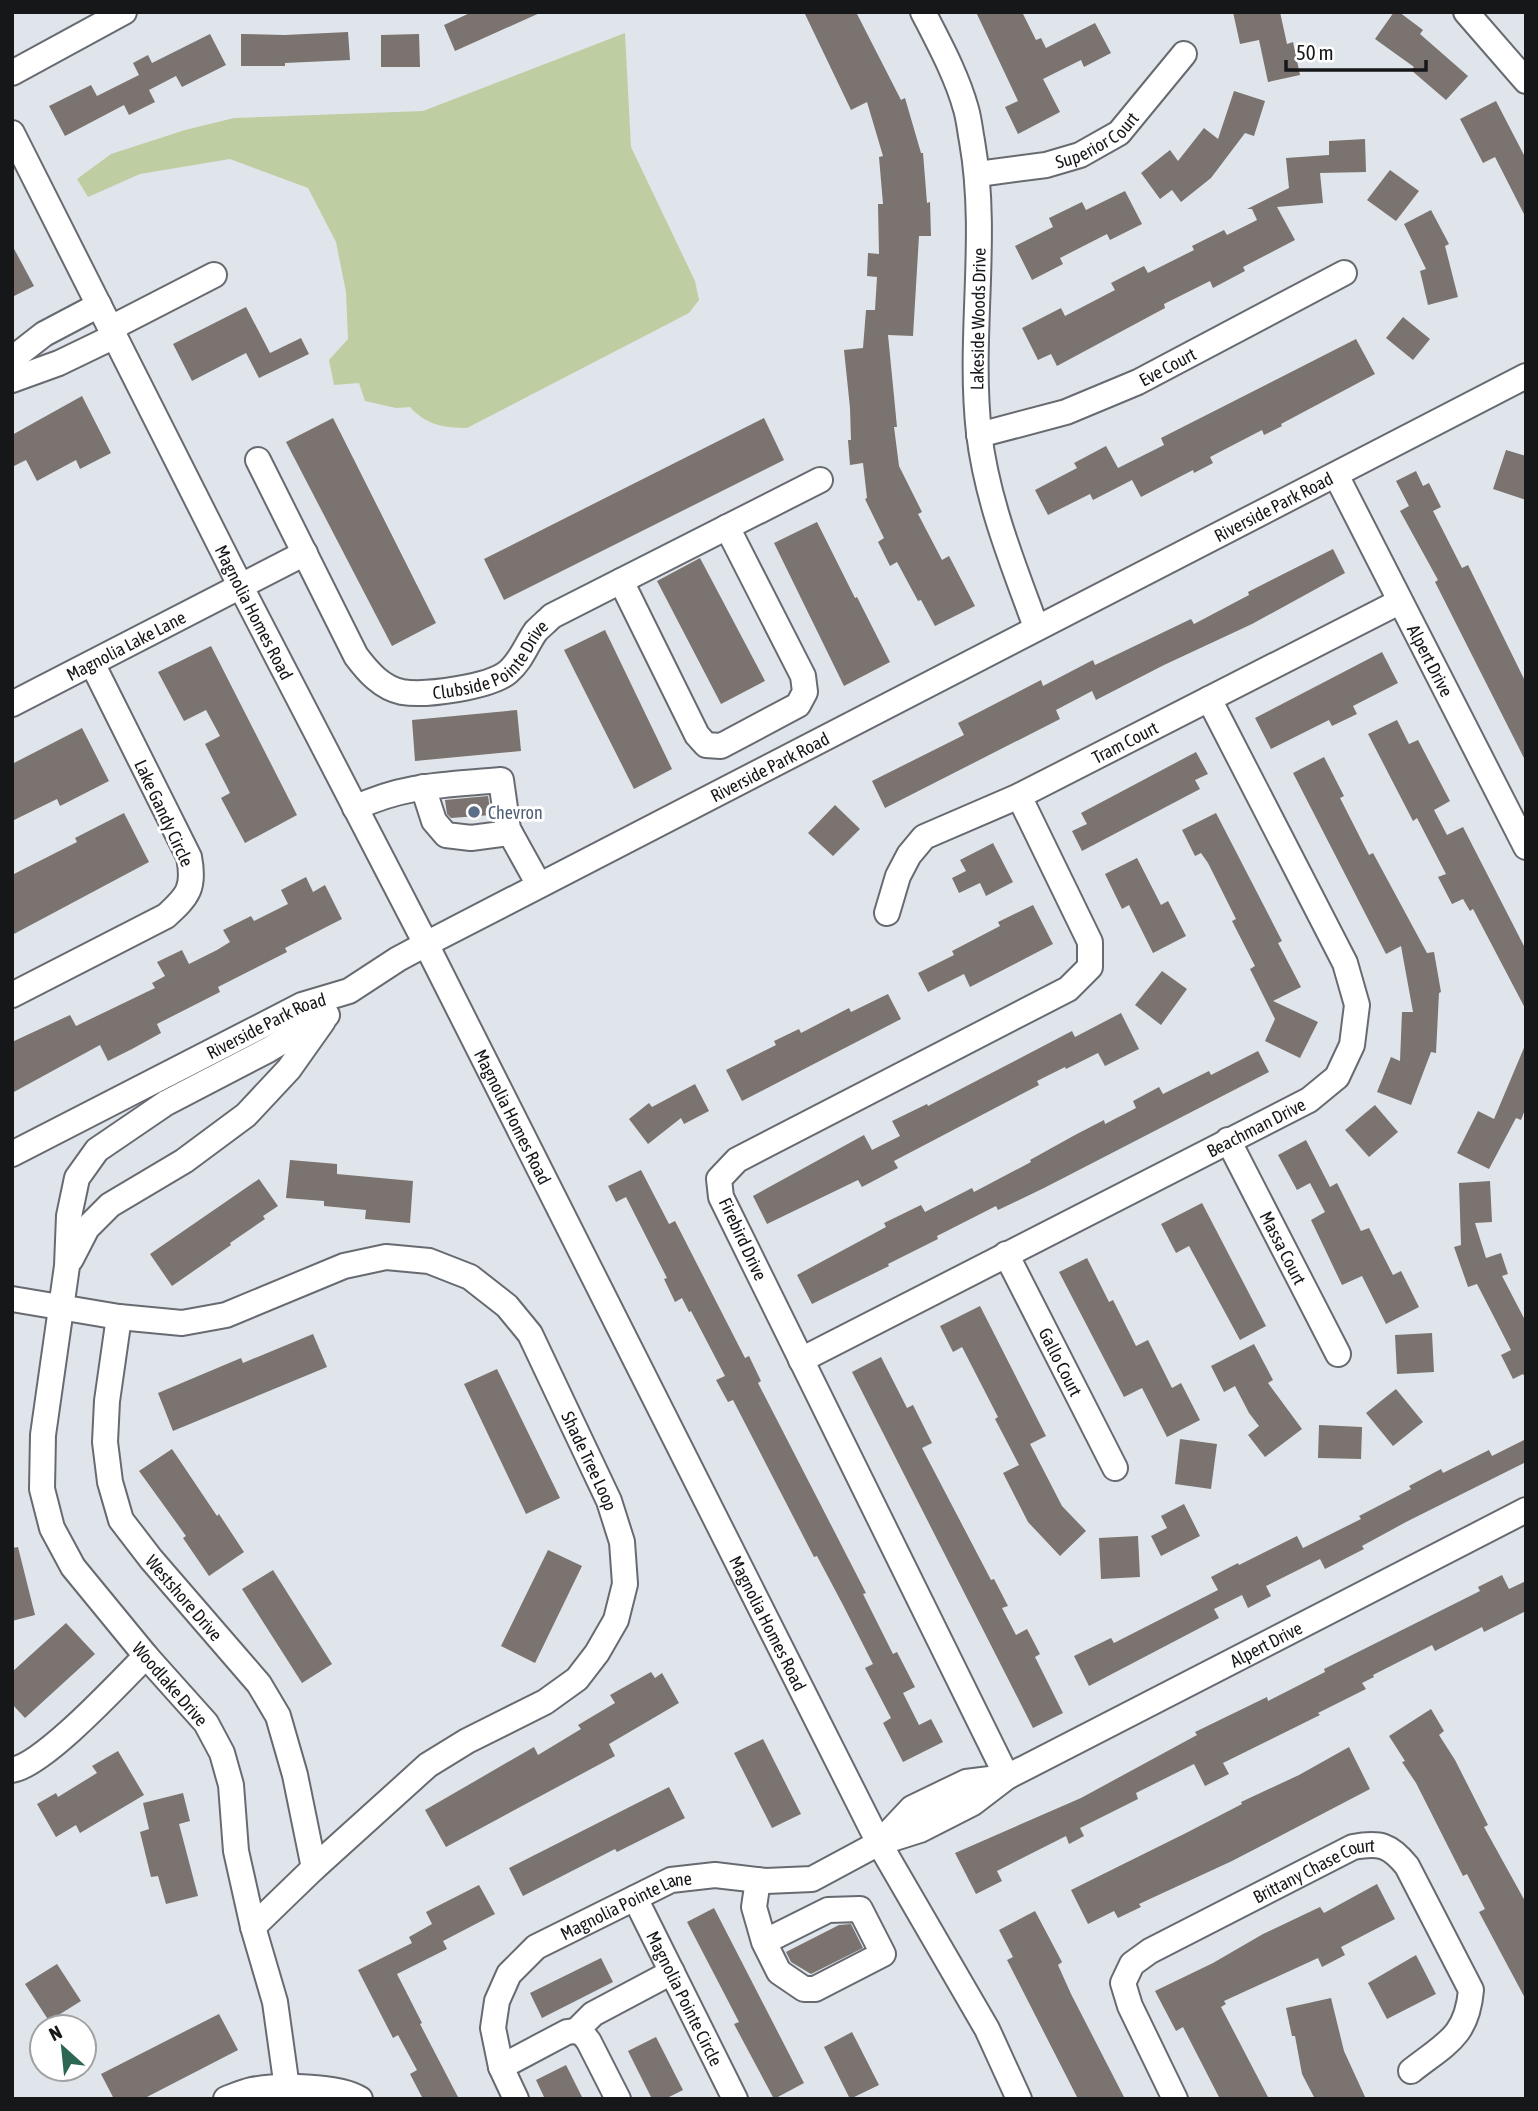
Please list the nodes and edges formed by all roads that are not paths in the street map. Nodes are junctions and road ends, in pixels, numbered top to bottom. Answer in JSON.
{"nodes":[{"id":1,"x":124,"y":12,"type":"edge"},
{"id":2,"x":923,"y":12,"type":"edge"},
{"id":3,"x":1466,"y":12,"type":"edge"},
{"id":4,"x":1184,"y":54,"type":"dead end"},
{"id":5,"x":12,"y":73,"type":"edge"},
{"id":6,"x":1526,"y":81,"type":"edge"},
{"id":7,"x":12,"y":133,"type":"edge"},
{"id":8,"x":978,"y":174,"type":"junction"},
{"id":9,"x":1344,"y":274,"type":"dead end"},
{"id":10,"x":214,"y":275,"type":"dead end"},
{"id":11,"x":99,"y":305,"type":"junction"},
{"id":12,"x":113,"y":332,"type":"junction"},
{"id":13,"x":44,"y":334,"type":"junction"},
{"id":14,"x":12,"y":359,"type":"edge"},
{"id":15,"x":59,"y":363,"type":"junction"},
{"id":16,"x":1526,"y":376,"type":"edge"},
{"id":17,"x":12,"y":380,"type":"edge"},
{"id":18,"x":979,"y":435,"type":"junction"},
{"id":19,"x":258,"y":460,"type":"dead end"},
{"id":20,"x":1336,"y":475,"type":"junction"},
{"id":21,"x":820,"y":480,"type":"dead end"},
{"id":22,"x":727,"y":527,"type":"junction"},
{"id":23,"x":305,"y":554,"type":"junction"},
{"id":24,"x":621,"y":581,"type":"junction"},
{"id":25,"x":241,"y":587,"type":"junction"},
{"id":26,"x":1399,"y":602,"type":"junction"},
{"id":27,"x":1036,"y":627,"type":"junction"},
{"id":28,"x":92,"y":663,"type":"junction"},
{"id":29,"x":1209,"y":699,"type":"junction"},
{"id":30,"x":12,"y":704,"type":"edge"},
{"id":31,"x":423,"y":786,"type":"junction"},
{"id":32,"x":1019,"y":796,"type":"junction"},
{"id":33,"x":355,"y":808,"type":"junction"},
{"id":34,"x":510,"y":833,"type":"junction"},
{"id":35,"x":1526,"y":846,"type":"edge"},
{"id":36,"x":539,"y":885,"type":"junction"},
{"id":37,"x":887,"y":913,"type":"dead end"},
{"id":38,"x":426,"y":944,"type":"junction"},
{"id":39,"x":349,"y":991,"type":"junction"},
{"id":40,"x":12,"y":995,"type":"edge"},
{"id":41,"x":327,"y":1014,"type":"junction"},
{"id":42,"x":1228,"y":1140,"type":"junction"},
{"id":43,"x":12,"y":1154,"type":"edge"},
{"id":44,"x":1006,"y":1254,"type":"junction"},
{"id":45,"x":67,"y":1266,"type":"junction"},
{"id":46,"x":12,"y":1299,"type":"edge"},
{"id":47,"x":62,"y":1306,"type":"junction"},
{"id":48,"x":119,"y":1317,"type":"junction"},
{"id":49,"x":1338,"y":1354,"type":"dead end"},
{"id":50,"x":801,"y":1360,"type":"junction"},
{"id":51,"x":1115,"y":1468,"type":"dead end"},
{"id":52,"x":1526,"y":1510,"type":"edge"},
{"id":53,"x":146,"y":1656,"type":"junction"},
{"id":54,"x":12,"y":1770,"type":"edge"},
{"id":55,"x":1007,"y":1777,"type":"junction"},
{"id":56,"x":879,"y":1843,"type":"junction"},
{"id":57,"x":314,"y":1868,"type":"junction"},
{"id":58,"x":758,"y":1880,"type":"junction"},
{"id":59,"x":635,"y":1898,"type":"junction"},
{"id":60,"x":253,"y":1927,"type":"junction"},
{"id":61,"x":764,"y":1942,"type":"dead end"},
{"id":62,"x":672,"y":1972,"type":"junction"},
{"id":63,"x":576,"y":2031,"type":"junction"},
{"id":64,"x":501,"y":2067,"type":"junction"},
{"id":65,"x":1411,"y":2071,"type":"dead end"},
{"id":66,"x":287,"y":2088,"type":"junction"},
{"id":67,"x":226,"y":2099,"type":"edge"},
{"id":68,"x":359,"y":2099,"type":"edge"},
{"id":69,"x":516,"y":2099,"type":"edge"},
{"id":70,"x":618,"y":2099,"type":"edge"},
{"id":71,"x":735,"y":2099,"type":"edge"},
{"id":72,"x":1019,"y":2099,"type":"edge"},
{"id":73,"x":1175,"y":2099,"type":"edge"}],
"edges":[{"from":1,"to":5,"type":"street"},
{"from":2,"to":8,"type":"street","name":"Lakeside Woods Drive"},
{"from":3,"to":6,"type":"street"},
{"from":4,"to":8,"type":"street","name":"Superior Court"},
{"from":7,"to":11,"type":"street","name":"Magnolia Homes Road"},
{"from":8,"to":18,"type":"street","name":"Lakeside Woods Drive"},
{"from":9,"to":18,"type":"street","name":"Eve Court"},
{"from":10,"to":12,"type":"street"},
{"from":11,"to":12,"type":"street","name":"Magnolia Homes Road"},
{"from":11,"to":13,"type":"street"},
{"from":12,"to":15,"type":"street"},
{"from":12,"to":25,"type":"street","name":"Magnolia Homes Road"},
{"from":13,"to":14,"type":"street"},
{"from":13,"to":15,"type":"street"},
{"from":15,"to":17,"type":"street"},
{"from":16,"to":20,"type":"street","name":"Riverside Park Road"},
{"from":18,"to":27,"type":"street","name":"Lakeside Woods Drive"},
{"from":19,"to":23,"type":"street","name":"Clubside Pointe Drive"},
{"from":20,"to":26,"type":"street","name":"Alpert Drive"},
{"from":20,"to":27,"type":"street","name":"Riverside Park Road"},
{"from":21,"to":22,"type":"street","name":"Clubside Pointe Drive"},
{"from":22,"to":24,"type":"street","name":"Clubside Pointe Drive"},
{"from":22,"to":24,"type":"street"},
{"from":23,"to":24,"type":"street","name":"Clubside Pointe Drive"},
{"from":23,"to":25,"type":"street","name":"Magnolia Lake Lane"},
{"from":25,"to":28,"type":"street","name":"Magnolia Lake Lane"},
{"from":25,"to":33,"type":"street","name":"Magnolia Homes Road"},
{"from":26,"to":29,"type":"street","name":"Tram Court"},
{"from":26,"to":35,"type":"street","name":"Alpert Drive"},
{"from":27,"to":36,"type":"street","name":"Riverside Park Road"},
{"from":28,"to":30,"type":"street","name":"Magnolia Lake Lane"},
{"from":28,"to":40,"type":"street","name":"Lake Gandy Circle"},
{"from":29,"to":32,"type":"street","name":"Tram Court"},
{"from":29,"to":42,"type":"street","name":"Beachman Drive"},
{"from":31,"to":33,"type":"street"},
{"from":31,"to":34,"type":"street"},
{"from":31,"to":34,"type":"street"},
{"from":32,"to":37,"type":"street","name":"Tram Court"},
{"from":32,"to":50,"type":"street","name":"Firebird Drive"},
{"from":33,"to":38,"type":"street","name":"Magnolia Homes Road"},
{"from":34,"to":36,"type":"street"},
{"from":36,"to":38,"type":"street","name":"Riverside Park Road"},
{"from":38,"to":39,"type":"street","name":"Riverside Park Road"},
{"from":38,"to":56,"type":"street","name":"Magnolia Homes Road"},
{"from":39,"to":41,"type":"street","name":"Woodlake Drive"},
{"from":39,"to":43,"type":"street","name":"Riverside Park Road"},
{"from":41,"to":45,"type":"street","name":"Woodlake Drive"},
{"from":41,"to":45,"type":"street","name":"Woodlake Drive"},
{"from":42,"to":44,"type":"street","name":"Beachman Drive"},
{"from":42,"to":49,"type":"street","name":"Massa Court"},
{"from":44,"to":50,"type":"street","name":"Beachman Drive"},
{"from":44,"to":51,"type":"street","name":"Gallo Court"},
{"from":45,"to":47,"type":"street","name":"Woodlake Drive"},
{"from":46,"to":47,"type":"street","name":"Shade Tree Loop"},
{"from":47,"to":48,"type":"street","name":"Shade Tree Loop"},
{"from":47,"to":53,"type":"street","name":"Woodlake Drive"},
{"from":48,"to":57,"type":"street","name":"Westshore Drive"},
{"from":48,"to":57,"type":"street","name":"Shade Tree Loop"},
{"from":50,"to":55,"type":"street","name":"Firebird Drive"},
{"from":52,"to":55,"type":"street","name":"Alpert Drive"},
{"from":53,"to":54,"type":"street"},
{"from":53,"to":60,"type":"street","name":"Woodlake Drive"},
{"from":55,"to":56,"type":"street","name":"Alpert Drive"},
{"from":56,"to":58,"type":"street","name":"Magnolia Pointe Lane"},
{"from":56,"to":72,"type":"street","name":"Magnolia Homes Road"},
{"from":57,"to":60,"type":"street","name":"Shade Tree Loop"},
{"from":58,"to":59,"type":"street","name":"Magnolia Pointe Lane"},
{"from":58,"to":61,"type":"street"},
{"from":59,"to":62,"type":"street","name":"Magnolia Pointe Circle"},
{"from":59,"to":64,"type":"street","name":"Magnolia Pointe Lane"},
{"from":60,"to":66,"type":"street","name":"Woodlake Drive"},
{"from":62,"to":63,"type":"street"},
{"from":62,"to":71,"type":"street","name":"Magnolia Pointe Circle"},
{"from":63,"to":64,"type":"street"},
{"from":63,"to":70,"type":"street"},
{"from":64,"to":69,"type":"street","name":"Magnolia Pointe Lane"},
{"from":65,"to":73,"type":"street","name":"Brittany Chase Court"},
{"from":66,"to":67,"type":"street"},
{"from":66,"to":68,"type":"street"}]}
